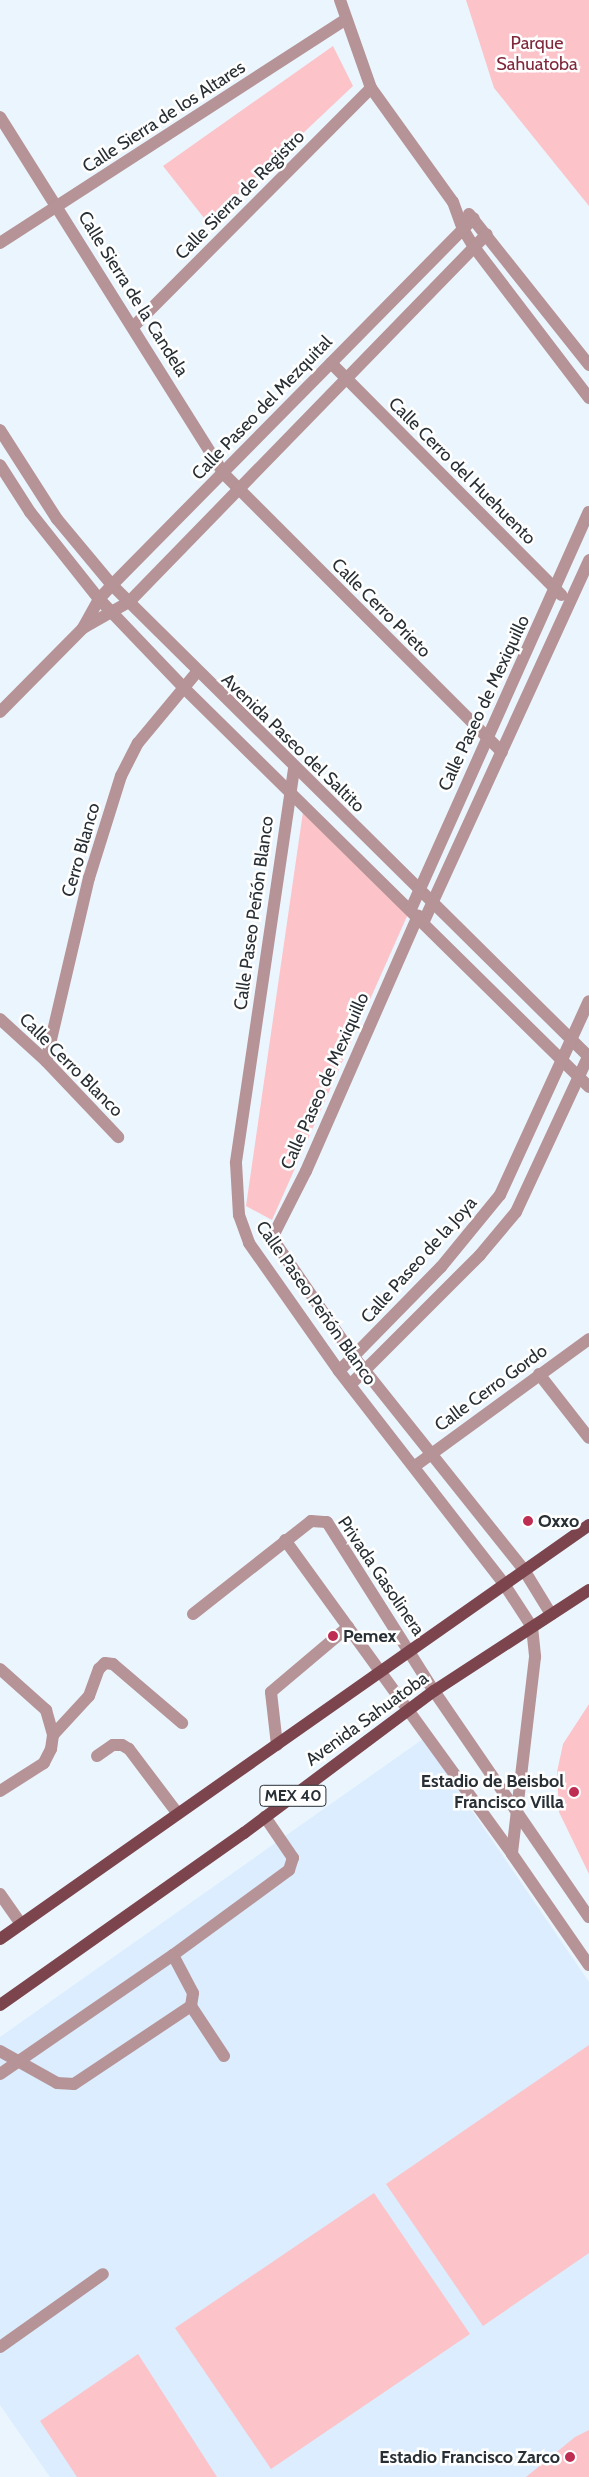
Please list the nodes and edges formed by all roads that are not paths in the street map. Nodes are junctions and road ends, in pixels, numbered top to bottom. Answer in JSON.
{"nodes":[{"id":1,"x":340,"y":0,"type":"edge"},
{"id":2,"x":346,"y":19,"type":"junction"},
{"id":3,"x":371,"y":88,"type":"junction"},
{"id":4,"x":0,"y":118,"type":"edge"},
{"id":5,"x":453,"y":202,"type":"junction"},
{"id":6,"x":58,"y":206,"type":"junction"},
{"id":7,"x":474,"y":218,"type":"junction"},
{"id":8,"x":463,"y":229,"type":"junction"},
{"id":9,"x":487,"y":234,"type":"junction"},
{"id":10,"x":0,"y":244,"type":"edge"},
{"id":11,"x":474,"y":246,"type":"junction"},
{"id":12,"x":132,"y":327,"type":"junction"},
{"id":13,"x":331,"y":363,"type":"junction"},
{"id":14,"x":589,"y":365,"type":"edge"},
{"id":15,"x":346,"y":378,"type":"junction"},
{"id":16,"x":589,"y":398,"type":"edge"},
{"id":17,"x":0,"y":430,"type":"edge"},
{"id":18,"x":12,"y":450,"type":"junction"},
{"id":19,"x":0,"y":461,"type":"edge"},
{"id":20,"x":0,"y":465,"type":"edge"},
{"id":21,"x":224,"y":474,"type":"junction"},
{"id":22,"x":236,"y":488,"type":"junction"},
{"id":23,"x":589,"y":512,"type":"edge"},
{"id":24,"x":589,"y":560,"type":"edge"},
{"id":25,"x":112,"y":585,"type":"junction"},
{"id":26,"x":556,"y":590,"type":"junction"},
{"id":27,"x":99,"y":599,"type":"junction"},
{"id":28,"x":129,"y":602,"type":"junction"},
{"id":29,"x":570,"y":602,"type":"junction"},
{"id":30,"x":113,"y":614,"type":"junction"},
{"id":31,"x":83,"y":628,"type":"junction"},
{"id":32,"x":197,"y":672,"type":"junction"},
{"id":33,"x":183,"y":687,"type":"junction"},
{"id":34,"x":0,"y":712,"type":"edge"},
{"id":35,"x":487,"y":738,"type":"junction"},
{"id":36,"x":502,"y":752,"type":"junction"},
{"id":37,"x":294,"y":769,"type":"junction"},
{"id":38,"x":289,"y":790,"type":"junction"},
{"id":39,"x":420,"y":890,"type":"junction"},
{"id":40,"x":432,"y":902,"type":"junction"},
{"id":41,"x":418,"y":915,"type":"junction"},
{"id":42,"x":589,"y":1001,"type":"edge"},
{"id":43,"x":0,"y":1019,"type":"edge"},
{"id":44,"x":572,"y":1040,"type":"junction"},
{"id":45,"x":589,"y":1056,"type":"edge"},
{"id":46,"x":561,"y":1060,"type":"junction"},
{"id":47,"x":46,"y":1061,"type":"junction"},
{"id":48,"x":578,"y":1077,"type":"junction"},
{"id":49,"x":589,"y":1087,"type":"edge"},
{"id":50,"x":118,"y":1137,"type":"dead end"},
{"id":51,"x":272,"y":1238,"type":"junction"},
{"id":52,"x":249,"y":1243,"type":"junction"},
{"id":53,"x":589,"y":1339,"type":"edge"},
{"id":54,"x":354,"y":1357,"type":"junction"},
{"id":55,"x":364,"y":1370,"type":"junction"},
{"id":56,"x":339,"y":1371,"type":"junction"},
{"id":57,"x":539,"y":1374,"type":"junction"},
{"id":58,"x":350,"y":1385,"type":"junction"},
{"id":59,"x":589,"y":1438,"type":"edge"},
{"id":60,"x":433,"y":1453,"type":"junction"},
{"id":61,"x":415,"y":1466,"type":"junction"},
{"id":62,"x":589,"y":1525,"type":"edge"},
{"id":63,"x":286,"y":1540,"type":"junction"},
{"id":64,"x":524,"y":1570,"type":"junction"},
{"id":65,"x":504,"y":1584,"type":"junction"},
{"id":66,"x":589,"y":1590,"type":"edge"},
{"id":67,"x":193,"y":1614,"type":"dead end"},
{"id":68,"x":551,"y":1614,"type":"junction"},
{"id":69,"x":532,"y":1627,"type":"junction"},
{"id":70,"x":348,"y":1628,"type":"junction"},
{"id":71,"x":410,"y":1651,"type":"junction"},
{"id":72,"x":0,"y":1669,"type":"edge"},
{"id":73,"x":380,"y":1672,"type":"junction"},
{"id":74,"x":434,"y":1691,"type":"junction"},
{"id":75,"x":408,"y":1710,"type":"junction"},
{"id":76,"x":182,"y":1723,"type":"dead end"},
{"id":77,"x":54,"y":1735,"type":"junction"},
{"id":78,"x":277,"y":1745,"type":"junction"},
{"id":79,"x":97,"y":1756,"type":"dead end"},
{"id":80,"x":0,"y":1791,"type":"edge"},
{"id":81,"x":178,"y":1814,"type":"junction"},
{"id":82,"x":518,"y":1814,"type":"junction"},
{"id":83,"x":265,"y":1817,"type":"junction"},
{"id":84,"x":512,"y":1854,"type":"junction"},
{"id":85,"x":0,"y":1894,"type":"edge"},
{"id":86,"x":589,"y":1917,"type":"edge"},
{"id":87,"x":21,"y":1924,"type":"junction"},
{"id":88,"x":0,"y":1939,"type":"edge"},
{"id":89,"x":173,"y":1955,"type":"junction"},
{"id":90,"x":589,"y":1966,"type":"edge"},
{"id":91,"x":0,"y":2005,"type":"edge"},
{"id":92,"x":191,"y":2006,"type":"junction"},
{"id":93,"x":0,"y":2051,"type":"edge"},
{"id":94,"x":224,"y":2056,"type":"dead end"},
{"id":95,"x":18,"y":2061,"type":"junction"},
{"id":96,"x":0,"y":2074,"type":"edge"},
{"id":97,"x":104,"y":2274,"type":"dead end"},
{"id":98,"x":0,"y":2347,"type":"edge"}],
"edges":[{"from":1,"to":2,"type":"street"},
{"from":2,"to":3,"type":"street"},
{"from":2,"to":6,"type":"street","name":"Calle Sierra de los Altares"},
{"from":3,"to":5,"type":"street"},
{"from":3,"to":12,"type":"street","name":"Calle Sierra de Registro"},
{"from":4,"to":6,"type":"street","name":"Calle Sierra de la Candela"},
{"from":5,"to":7,"type":"street"},
{"from":5,"to":8,"type":"street"},
{"from":6,"to":10,"type":"street","name":"Calle Sierra de los Altares"},
{"from":6,"to":12,"type":"street","name":"Calle Sierra de la Candela"},
{"from":7,"to":8,"type":"street","name":"Calle Paseo del Mezquital"},
{"from":7,"to":9,"type":"street"},
{"from":8,"to":11,"type":"street"},
{"from":8,"to":13,"type":"street","name":"Calle Paseo del Mezquital"},
{"from":9,"to":11,"type":"street","name":"Calle Paseo del Mezquital"},
{"from":9,"to":14,"type":"street"},
{"from":11,"to":15,"type":"street","name":"Calle Paseo del Mezquital"},
{"from":11,"to":16,"type":"street"},
{"from":12,"to":21,"type":"street","name":"Calle Sierra de la Candela"},
{"from":13,"to":15,"type":"street","name":"Calle Cerro del Huehuento"},
{"from":13,"to":21,"type":"street","name":"Calle Paseo del Mezquital"},
{"from":15,"to":22,"type":"street","name":"Calle Paseo del Mezquital"},
{"from":15,"to":26,"type":"street","name":"Calle Cerro del Huehuento"},
{"from":17,"to":18,"type":"street","name":"Avenida Paseo del Saltito"},
{"from":18,"to":19,"type":"street"},
{"from":18,"to":25,"type":"street","name":"Avenida Paseo del Saltito"},
{"from":20,"to":27,"type":"street","name":"Avenida Paseo del Saltito"},
{"from":21,"to":22,"type":"street","name":"Calle Sierra de la Candela"},
{"from":21,"to":25,"type":"street","name":"Calle Paseo del Mezquital"},
{"from":22,"to":28,"type":"street","name":"Calle Paseo del Mezquital"},
{"from":22,"to":35,"type":"street","name":"Calle Cerro Prieto"},
{"from":23,"to":26,"type":"street","name":"Calle Paseo de Mexiquillo"},
{"from":24,"to":29,"type":"street","name":"Calle Paseo de Mexiquillo"},
{"from":25,"to":27,"type":"street","name":"Calle Paseo del Mezquital"},
{"from":25,"to":28,"type":"street","name":"Avenida Paseo del Saltito"},
{"from":26,"to":29,"type":"street","name":"Calle Cerro del Huehuento"},
{"from":26,"to":35,"type":"street","name":"Calle Paseo de Mexiquillo"},
{"from":27,"to":30,"type":"street","name":"Avenida Paseo del Saltito"},
{"from":27,"to":31,"type":"street","name":"Calle Paseo del Mezquital"},
{"from":28,"to":30,"type":"street","name":"Calle Paseo del Mezquital"},
{"from":28,"to":32,"type":"street","name":"Avenida Paseo del Saltito"},
{"from":29,"to":36,"type":"street","name":"Calle Paseo de Mexiquillo"},
{"from":30,"to":31,"type":"street","name":"Calle Paseo del Mezquital"},
{"from":30,"to":33,"type":"street","name":"Avenida Paseo del Saltito"},
{"from":31,"to":34,"type":"street","name":"Calle Paseo del Mezquital"},
{"from":32,"to":33,"type":"street","name":"Cerro Blanco"},
{"from":32,"to":37,"type":"street","name":"Avenida Paseo del Saltito"},
{"from":33,"to":38,"type":"street","name":"Avenida Paseo del Saltito"},
{"from":33,"to":47,"type":"street","name":"Cerro Blanco"},
{"from":35,"to":36,"type":"street","name":"Calle Cerro Prieto"},
{"from":35,"to":39,"type":"street","name":"Calle Paseo de Mexiquillo"},
{"from":36,"to":40,"type":"street","name":"Calle Paseo de Mexiquillo"},
{"from":37,"to":38,"type":"street","name":"Calle Paseo Peñón Blanco"},
{"from":37,"to":39,"type":"street","name":"Avenida Paseo del Saltito"},
{"from":38,"to":41,"type":"street","name":"Avenida Paseo del Saltito"},
{"from":38,"to":52,"type":"street","name":"Calle Paseo Peñón Blanco"},
{"from":39,"to":40,"type":"street","name":"Avenida Paseo del Saltito"},
{"from":39,"to":41,"type":"street","name":"Calle Paseo de Mexiquillo"},
{"from":40,"to":41,"type":"street","name":"Calle Paseo de Mexiquillo"},
{"from":40,"to":44,"type":"street","name":"Avenida Paseo del Saltito"},
{"from":41,"to":46,"type":"street","name":"Avenida Paseo del Saltito"},
{"from":41,"to":51,"type":"street","name":"Calle Paseo de Mexiquillo"},
{"from":42,"to":44,"type":"street","name":"Calle Paseo de la Joya"},
{"from":43,"to":47,"type":"street","name":"Calle Cerro Blanco"},
{"from":44,"to":45,"type":"street","name":"Avenida Paseo del Saltito"},
{"from":44,"to":46,"type":"street","name":"Calle Paseo de la Joya"},
{"from":45,"to":48,"type":"street","name":"Calle Paseo de la Joya"},
{"from":46,"to":48,"type":"street","name":"Avenida Paseo del Saltito"},
{"from":46,"to":54,"type":"street","name":"Calle Paseo de la Joya"},
{"from":47,"to":50,"type":"street","name":"Calle Cerro Blanco"},
{"from":48,"to":49,"type":"street","name":"Avenida Paseo del Saltito"},
{"from":48,"to":55,"type":"street","name":"Calle Paseo de la Joya"},
{"from":51,"to":52,"type":"street"},
{"from":51,"to":54,"type":"street","name":"Calle Paseo Peñón Blanco"},
{"from":52,"to":56,"type":"street","name":"Calle Paseo Peñón Blanco"},
{"from":53,"to":57,"type":"street","name":"Calle Cerro Gordo"},
{"from":54,"to":55,"type":"street","name":"Calle Paseo Peñón Blanco"},
{"from":54,"to":56,"type":"street","name":"Calle Paseo de la Joya"},
{"from":55,"to":58,"type":"street","name":"Calle Paseo de la Joya"},
{"from":55,"to":60,"type":"street","name":"Calle Paseo Peñón Blanco"},
{"from":56,"to":58,"type":"street","name":"Calle Paseo Peñón Blanco"},
{"from":57,"to":59,"type":"street"},
{"from":57,"to":60,"type":"street","name":"Calle Cerro Gordo"},
{"from":58,"to":61,"type":"street","name":"Calle Paseo Peñón Blanco"},
{"from":60,"to":61,"type":"street","name":"Calle Cerro Gordo"},
{"from":60,"to":64,"type":"street","name":"Calle Paseo Peñón Blanco"},
{"from":61,"to":65,"type":"street","name":"Calle Paseo Peñón Blanco"},
{"from":62,"to":64,"type":"main road","name":"Avenida Sahuatoba","number":"MEX 40"},
{"from":63,"to":67,"type":"street"},
{"from":63,"to":70,"type":"street"},
{"from":63,"to":71,"type":"street","name":"Privada Gasolinera"},
{"from":64,"to":65,"type":"main road","name":"Avenida Sahuatoba","number":"MEX 40"},
{"from":64,"to":68,"type":"street","name":"Calle Paseo Peñón Blanco"},
{"from":65,"to":69,"type":"street","name":"Calle Paseo Peñón Blanco"},
{"from":65,"to":71,"type":"main road","name":"Avenida Sahuatoba","number":"MEX 40"},
{"from":66,"to":68,"type":"main road","name":"Avenida Sahuatoba","number":"MEX 40"},
{"from":68,"to":69,"type":"main road","name":"Avenida Sahuatoba","number":"MEX 40"},
{"from":69,"to":74,"type":"main road","name":"Avenida Sahuatoba","number":"MEX 40"},
{"from":69,"to":82,"type":"street"},
{"from":70,"to":73,"type":"street"},
{"from":70,"to":78,"type":"street"},
{"from":71,"to":73,"type":"main road","name":"Avenida Sahuatoba","number":"MEX 40"},
{"from":71,"to":74,"type":"street","name":"Privada Gasolinera"},
{"from":72,"to":77,"type":"street"},
{"from":73,"to":75,"type":"street"},
{"from":73,"to":78,"type":"main road","name":"Avenida Sahuatoba","number":"MEX 40"},
{"from":74,"to":75,"type":"main road","name":"Avenida Sahuatoba","number":"MEX 40"},
{"from":74,"to":82,"type":"street","name":"Privada Gasolinera"},
{"from":75,"to":83,"type":"main road","name":"Avenida Sahuatoba","number":"MEX 40"},
{"from":75,"to":84,"type":"street"},
{"from":76,"to":77,"type":"street"},
{"from":77,"to":80,"type":"street"},
{"from":78,"to":81,"type":"main road","name":"Avenida Sahuatoba","number":"MEX 40"},
{"from":79,"to":81,"type":"street"},
{"from":81,"to":87,"type":"main road","name":"Avenida Sahuatoba","number":"MEX 40"},
{"from":82,"to":84,"type":"street"},
{"from":82,"to":86,"type":"street","name":"Privada Gasolinera"},
{"from":83,"to":89,"type":"street"},
{"from":83,"to":91,"type":"main road","name":"Avenida Sahuatoba","number":"MEX 40"},
{"from":84,"to":90,"type":"street"},
{"from":85,"to":87,"type":"street"},
{"from":87,"to":88,"type":"main road","name":"Avenida Sahuatoba","number":"MEX 40"},
{"from":89,"to":92,"type":"street"},
{"from":89,"to":95,"type":"street"},
{"from":92,"to":94,"type":"street"},
{"from":92,"to":95,"type":"street"},
{"from":93,"to":95,"type":"street"},
{"from":95,"to":96,"type":"street"},
{"from":97,"to":98,"type":"street"}]}
